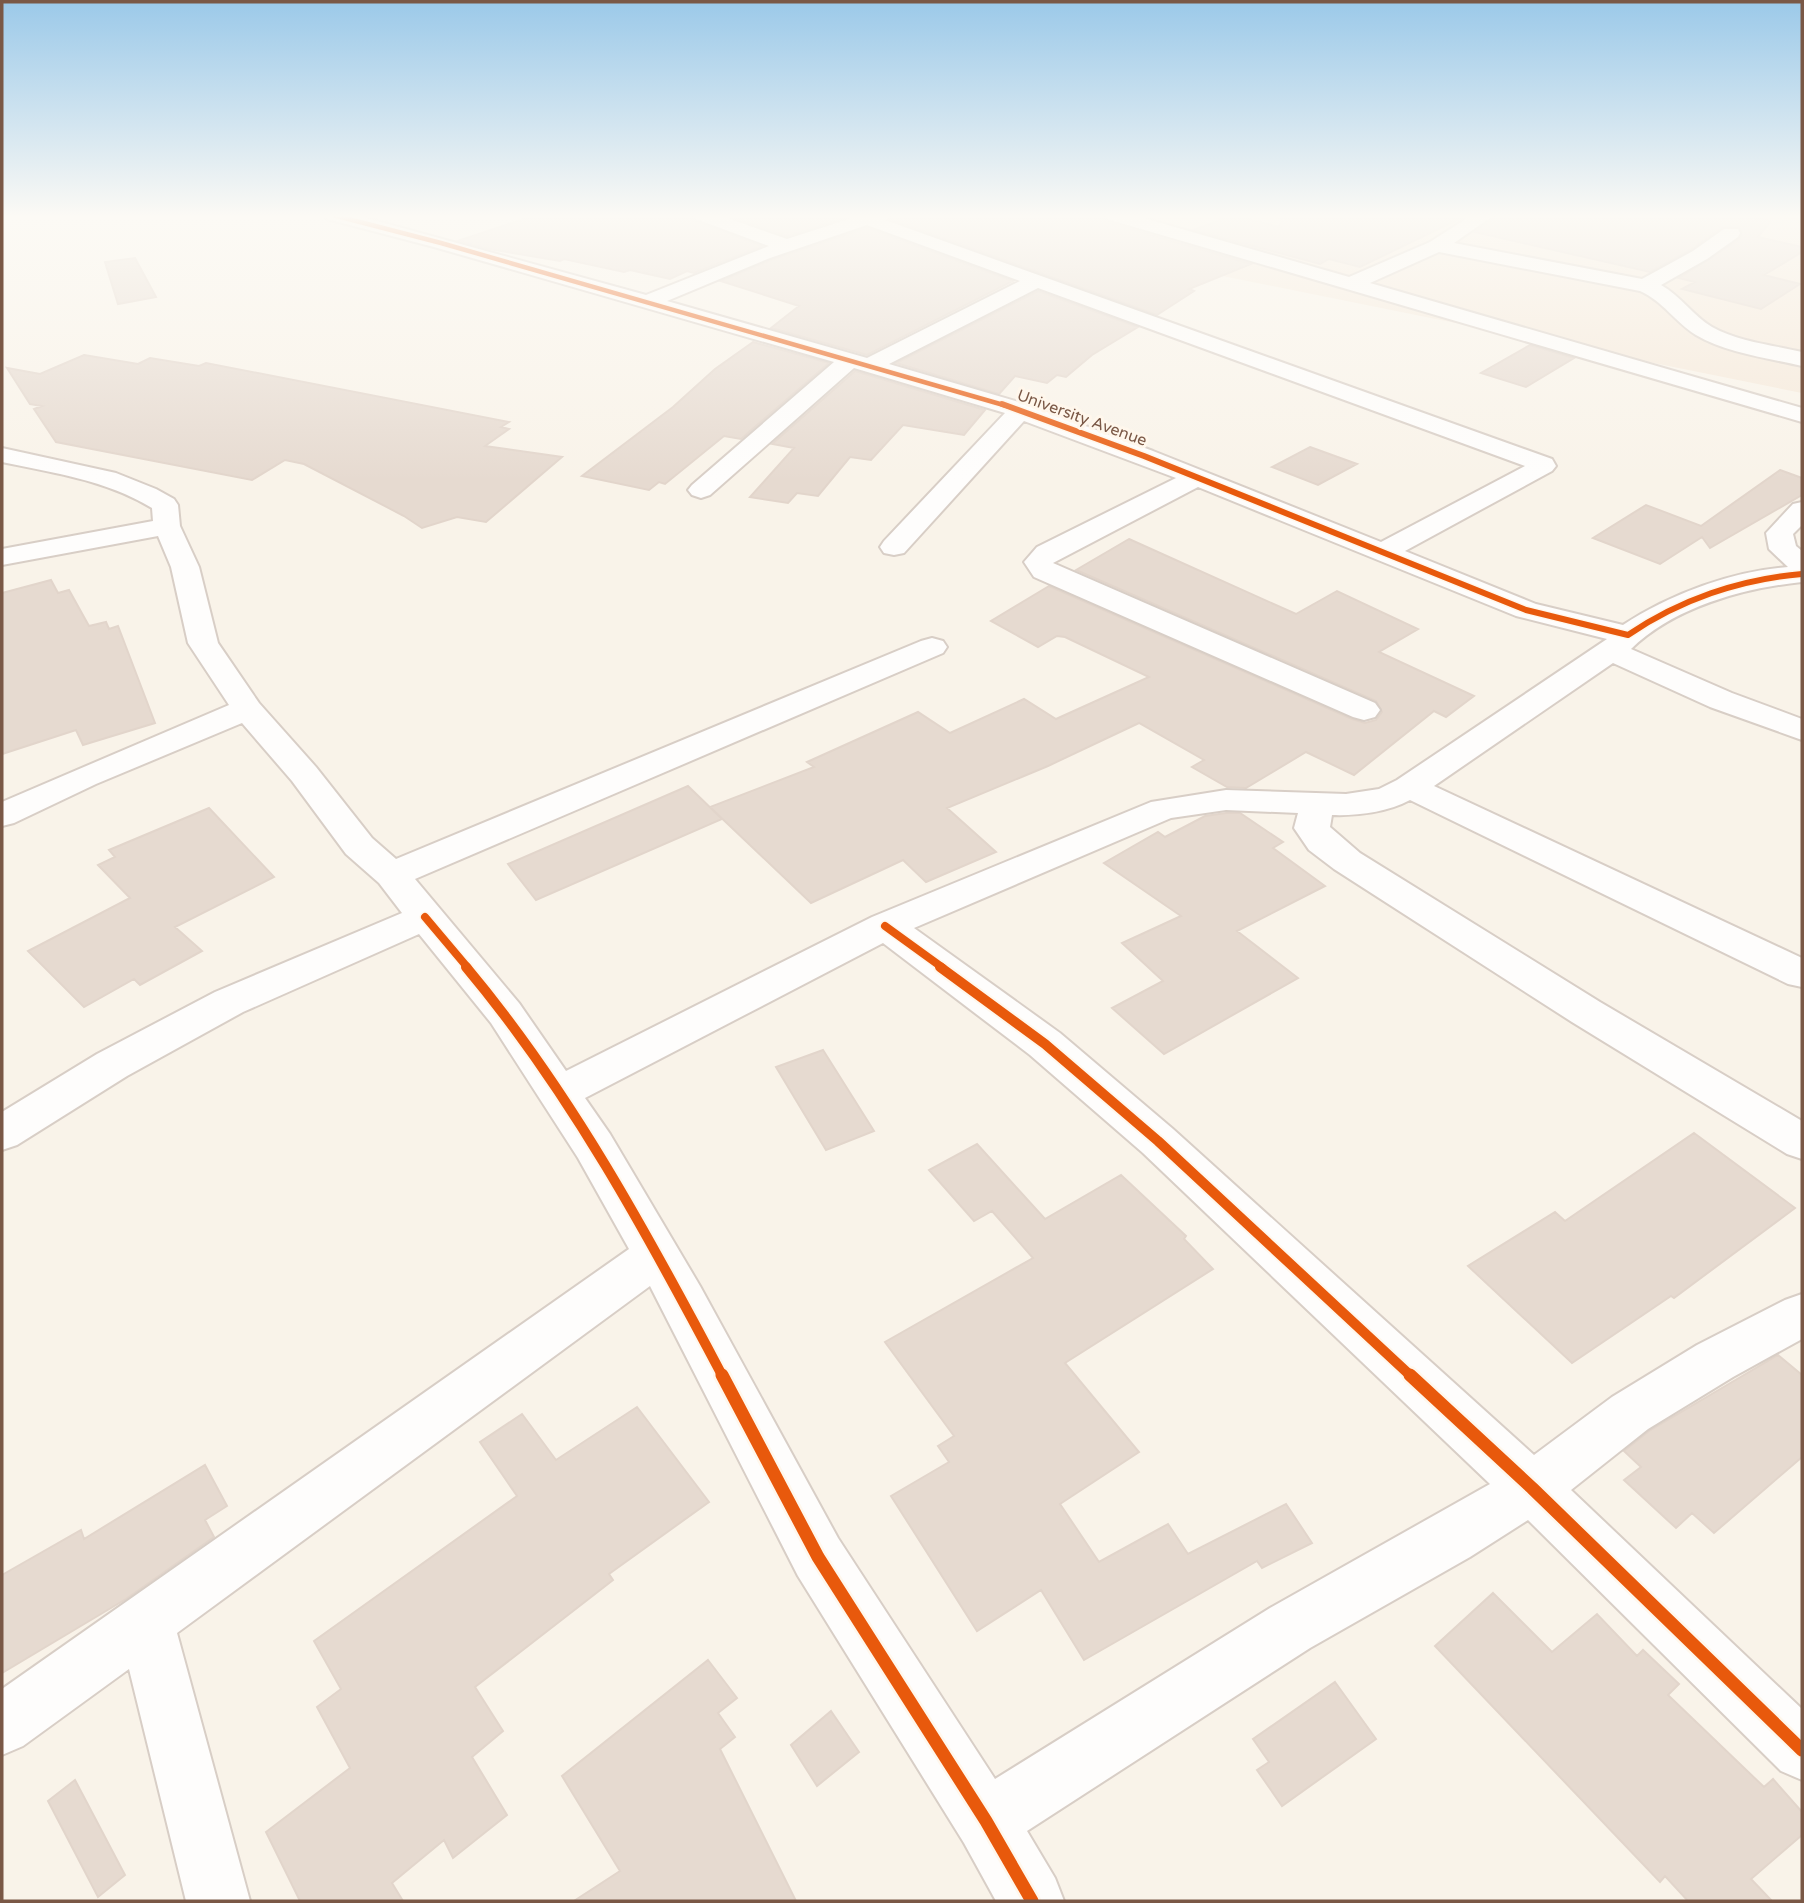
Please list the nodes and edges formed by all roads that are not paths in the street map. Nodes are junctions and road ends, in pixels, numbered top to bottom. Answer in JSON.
{"nodes":[{"id":1,"x":654,"y":304,"type":"edge"},
{"id":2,"x":987,"y":304,"type":"edge"},
{"id":3,"x":1099,"y":304,"type":"edge"},
{"id":4,"x":1418,"y":304,"type":"edge"},
{"id":5,"x":1676,"y":304,"type":"edge"},
{"id":6,"x":1802,"y":359,"type":"edge"},
{"id":7,"x":859,"y":363,"type":"junction"},
{"id":8,"x":1021,"y":411,"type":"junction"},
{"id":9,"x":1802,"y":415,"type":"edge"},
{"id":10,"x":2,"y":455,"type":"edge"},
{"id":11,"x":1196,"y":478,"type":"junction"},
{"id":12,"x":701,"y":490,"type":"dead end"},
{"id":13,"x":1802,"y":510,"type":"edge"},
{"id":14,"x":167,"y":526,"type":"junction"},
{"id":15,"x":894,"y":547,"type":"dead end"},
{"id":16,"x":1381,"y":553,"type":"junction"},
{"id":17,"x":2,"y":557,"type":"edge"},
{"id":18,"x":1802,"y":564,"type":"edge"},
{"id":19,"x":1802,"y":574,"type":"edge"},
{"id":20,"x":1620,"y":643,"type":"junction"},
{"id":21,"x":932,"y":648,"type":"dead end"},
{"id":22,"x":247,"y":709,"type":"junction"},
{"id":23,"x":1364,"y":710,"type":"dead end"},
{"id":24,"x":1802,"y":730,"type":"edge"},
{"id":25,"x":1409,"y":787,"type":"junction"},
{"id":26,"x":1317,"y":804,"type":"junction"},
{"id":27,"x":2,"y":815,"type":"edge"},
{"id":28,"x":392,"y":875,"type":"junction"},
{"id":29,"x":425,"y":917,"type":"junction"},
{"id":30,"x":885,"y":926,"type":"junction"},
{"id":31,"x":1802,"y":974,"type":"edge"},
{"id":32,"x":559,"y":1093,"type":"junction"},
{"id":33,"x":2,"y":1133,"type":"edge"},
{"id":34,"x":1802,"y":1142,"type":"edge"},
{"id":35,"x":657,"y":1255,"type":"junction"},
{"id":36,"x":1802,"y":1315,"type":"edge"},
{"id":37,"x":1532,"y":1488,"type":"junction"},
{"id":38,"x":146,"y":1622,"type":"junction"},
{"id":39,"x":2,"y":1726,"type":"edge"},
{"id":40,"x":1802,"y":1750,"type":"edge"},
{"id":41,"x":986,"y":1821,"type":"junction"},
{"id":42,"x":218,"y":1901,"type":"edge"},
{"id":43,"x":1032,"y":1901,"type":"edge"}],
"edges":[{"from":1,"to":7,"type":"street","name":"University Avenue"},
{"from":2,"to":7,"type":"street"},
{"from":3,"to":16,"type":"street"},
{"from":4,"to":9,"type":"street"},
{"from":5,"to":6,"type":"street"},
{"from":7,"to":8,"type":"street","name":"University Avenue"},
{"from":7,"to":12,"type":"street"},
{"from":8,"to":11,"type":"street","name":"University Avenue"},
{"from":8,"to":15,"type":"street"},
{"from":10,"to":14,"type":"street"},
{"from":11,"to":16,"type":"street","name":"University Avenue"},
{"from":11,"to":23,"type":"street"},
{"from":13,"to":18,"type":"street"},
{"from":14,"to":17,"type":"street"},
{"from":14,"to":22,"type":"street"},
{"from":16,"to":20,"type":"street","name":"University Avenue"},
{"from":19,"to":20,"type":"street"},
{"from":20,"to":24,"type":"street","name":"University Avenue"},
{"from":20,"to":25,"type":"street"},
{"from":21,"to":28,"type":"street"},
{"from":22,"to":27,"type":"street"},
{"from":22,"to":28,"type":"street"},
{"from":25,"to":26,"type":"street"},
{"from":25,"to":31,"type":"street"},
{"from":26,"to":30,"type":"street"},
{"from":26,"to":34,"type":"street"},
{"from":28,"to":29,"type":"street"},
{"from":29,"to":32,"type":"street"},
{"from":29,"to":33,"type":"street"},
{"from":30,"to":32,"type":"street"},
{"from":30,"to":37,"type":"street"},
{"from":32,"to":35,"type":"street"},
{"from":35,"to":38,"type":"street"},
{"from":35,"to":41,"type":"street"},
{"from":36,"to":37,"type":"street"},
{"from":37,"to":40,"type":"street"},
{"from":37,"to":41,"type":"street"},
{"from":38,"to":39,"type":"street"},
{"from":38,"to":42,"type":"street"},
{"from":41,"to":43,"type":"street"}]}
